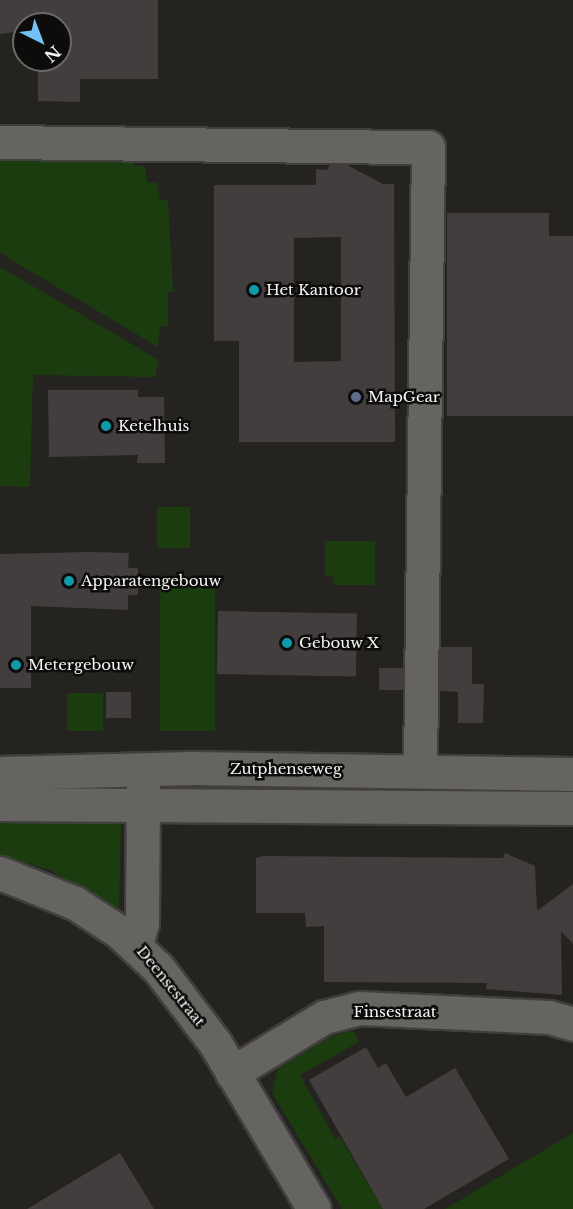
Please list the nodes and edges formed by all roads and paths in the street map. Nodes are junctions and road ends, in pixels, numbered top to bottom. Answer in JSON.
{"nodes":[{"id":1,"x":0,"y":142,"type":"edge"},
{"id":2,"x":143,"y":770,"type":"junction"},
{"id":3,"x":420,"y":770,"type":"junction"},
{"id":4,"x":0,"y":773,"type":"edge"},
{"id":5,"x":573,"y":774,"type":"edge"},
{"id":6,"x":0,"y":804,"type":"edge"},
{"id":7,"x":142,"y":804,"type":"junction"},
{"id":8,"x":573,"y":808,"type":"edge"},
{"id":9,"x":0,"y":873,"type":"edge"},
{"id":10,"x":136,"y":945,"type":"junction"},
{"id":11,"x":573,"y":1024,"type":"edge"},
{"id":12,"x":232,"y":1072,"type":"junction"},
{"id":13,"x":314,"y":1209,"type":"edge"}],
"edges":[{"from":1,"to":3,"type":"street"},
{"from":2,"to":3,"type":"street","name":"Zutphenseweg"},
{"from":2,"to":4,"type":"street","name":"Zutphenseweg"},
{"from":2,"to":7,"type":"street","name":"Deensestraat"},
{"from":3,"to":5,"type":"street","name":"Zutphenseweg"},
{"from":6,"to":7,"type":"street"},
{"from":7,"to":8,"type":"street"},
{"from":7,"to":10,"type":"street","name":"Deensestraat"},
{"from":9,"to":10,"type":"street"},
{"from":10,"to":12,"type":"street","name":"Deensestraat"},
{"from":11,"to":12,"type":"street","name":"Finsestraat"},
{"from":12,"to":13,"type":"street","name":"Deensestraat"}]}
